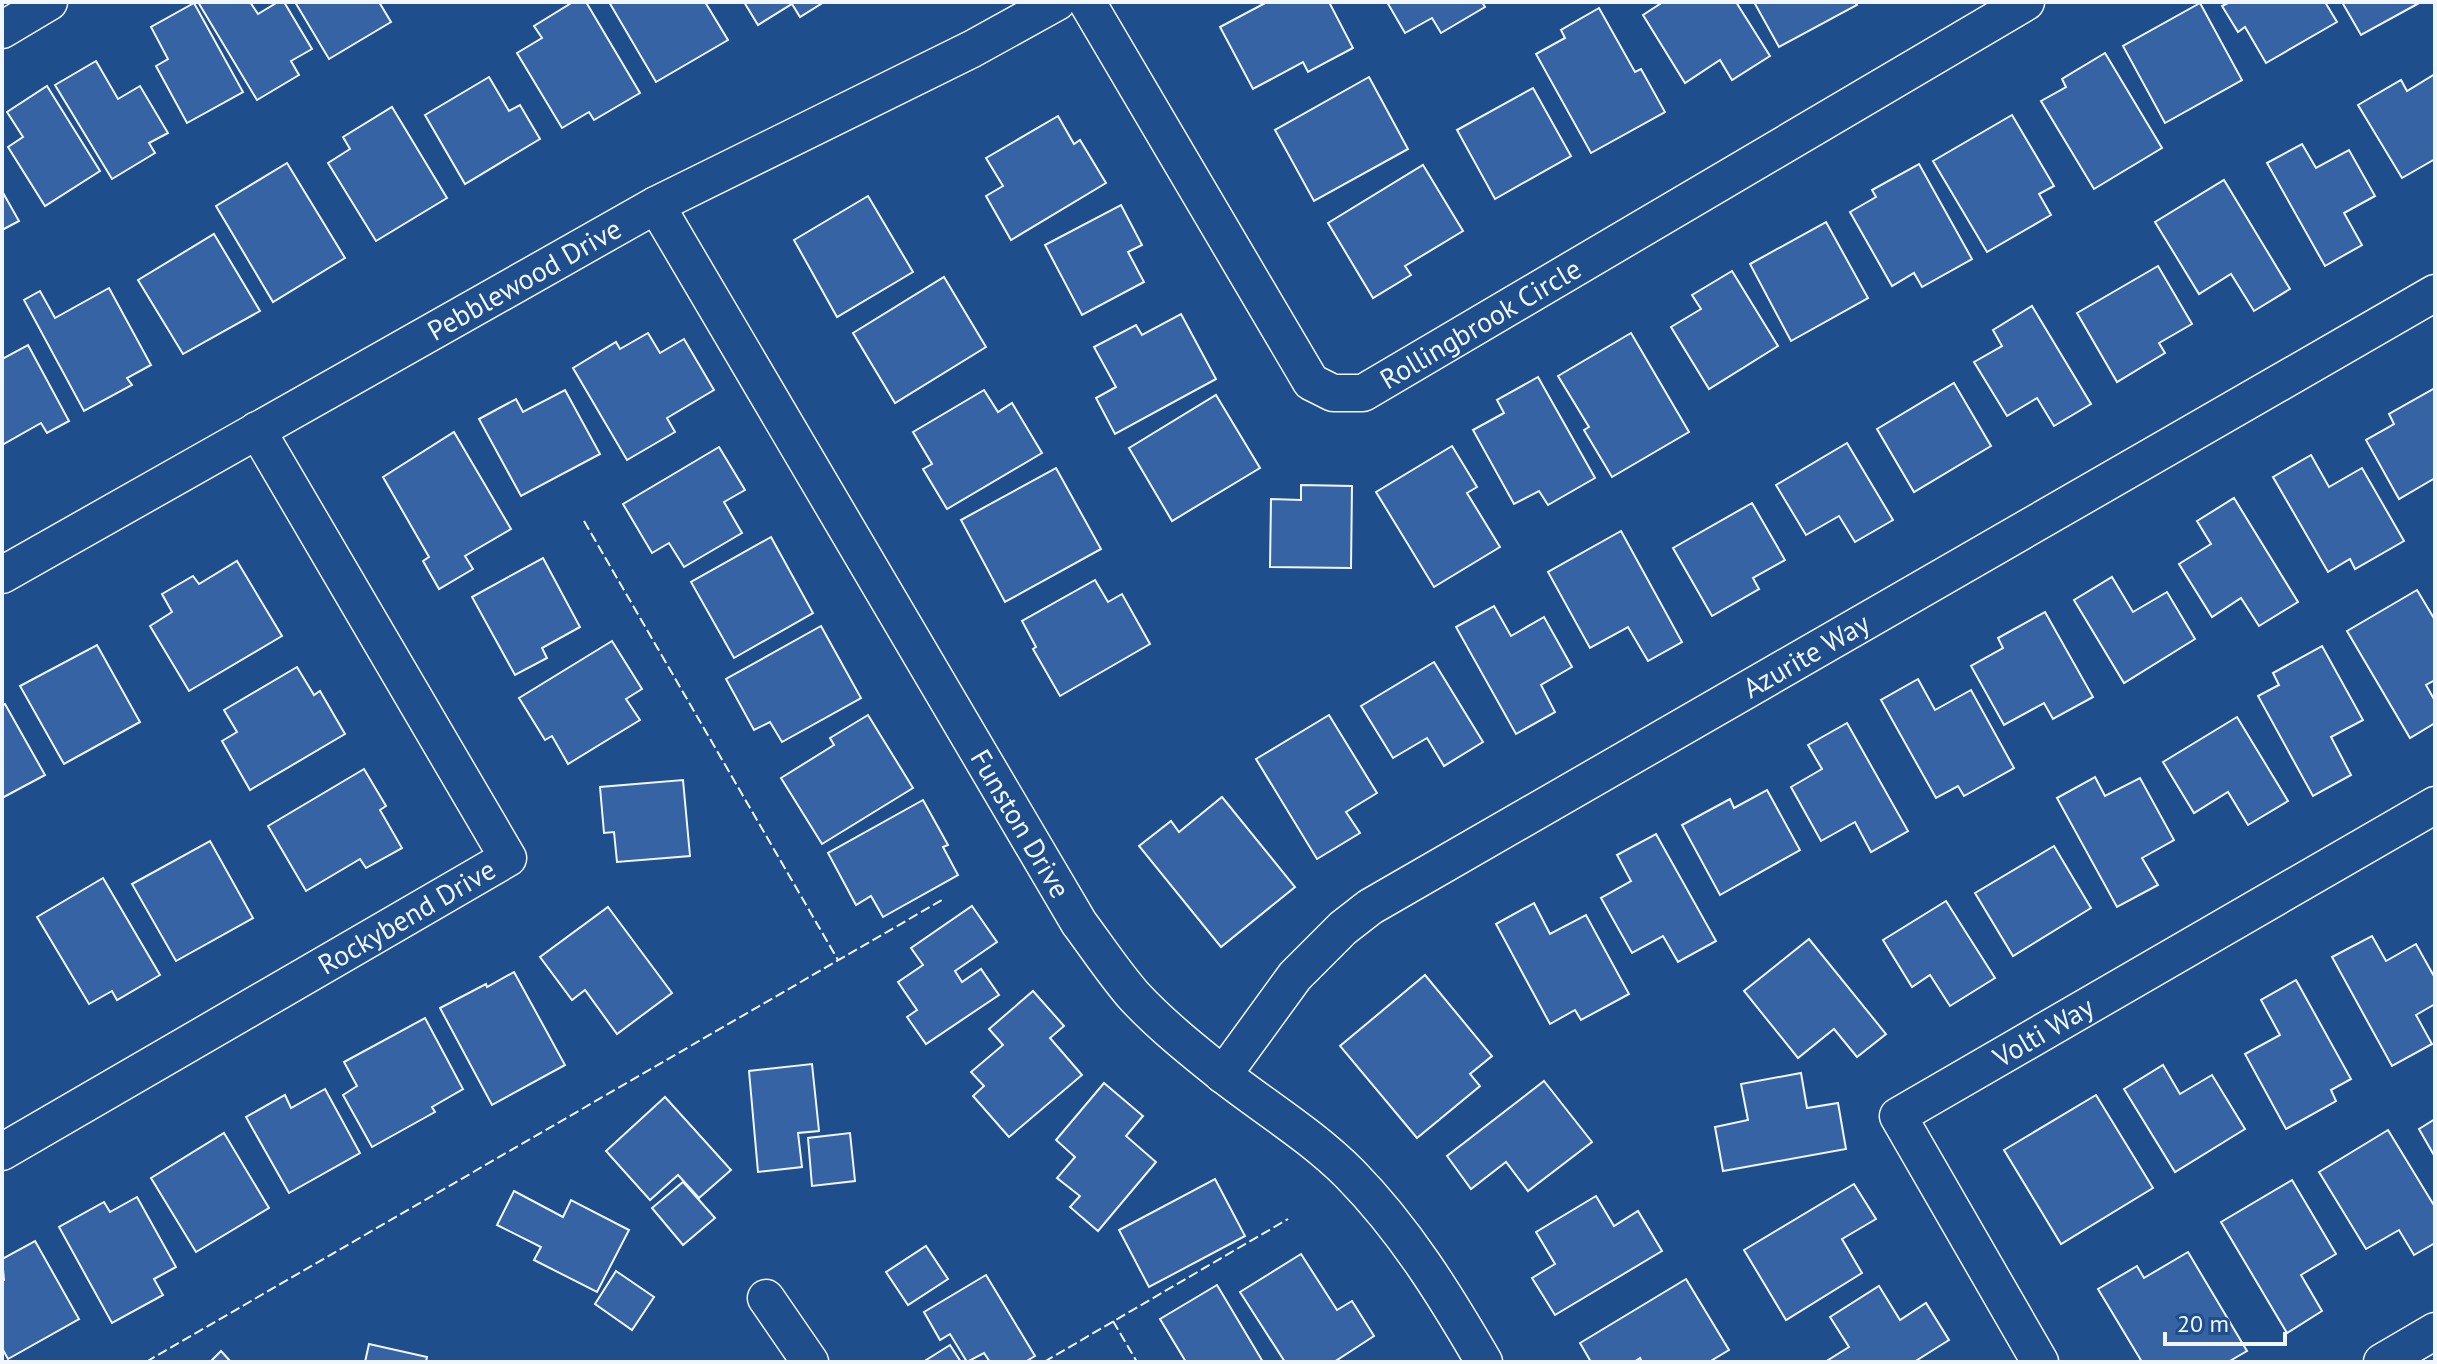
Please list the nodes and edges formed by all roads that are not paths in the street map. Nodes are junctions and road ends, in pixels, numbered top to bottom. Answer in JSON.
{"nodes":[{"id":1,"x":49,"y":2,"type":"edge"},
{"id":2,"x":1057,"y":2,"type":"edge"},
{"id":3,"x":1087,"y":2,"type":"edge"},
{"id":4,"x":2026,"y":2,"type":"edge"},
{"id":5,"x":2,"y":30,"type":"edge"},
{"id":6,"x":656,"y":205,"type":"junction"},
{"id":7,"x":2435,"y":293,"type":"edge"},
{"id":8,"x":257,"y":430,"type":"junction"},
{"id":9,"x":2,"y":575,"type":"edge"},
{"id":10,"x":2435,"y":805,"type":"edge"},
{"id":11,"x":1223,"y":1075,"type":"junction"},
{"id":12,"x":2,"y":1152,"type":"edge"},
{"id":13,"x":766,"y":1298,"type":"dead end"},
{"id":14,"x":2435,"y":1331,"type":"edge"},
{"id":15,"x":1476,"y":1359,"type":"edge"},
{"id":16,"x":810,"y":1362,"type":"edge"},
{"id":17,"x":2040,"y":1362,"type":"edge"},
{"id":18,"x":2382,"y":1362,"type":"edge"}],
"edges":[{"from":1,"to":5,"type":"street"},
{"from":2,"to":6,"type":"street","name":"Pebblewood Drive"},
{"from":3,"to":4,"type":"street","name":"Rollingbrook Circle"},
{"from":6,"to":8,"type":"street","name":"Pebblewood Drive"},
{"from":6,"to":11,"type":"street","name":"Funston Drive"},
{"from":7,"to":11,"type":"street","name":"Azurite Way"},
{"from":8,"to":9,"type":"street","name":"Pebblewood Drive"},
{"from":8,"to":12,"type":"street","name":"Rockybend Drive"},
{"from":10,"to":17,"type":"street","name":"Volti Way"},
{"from":11,"to":15,"type":"street","name":"Funston Drive"},
{"from":13,"to":16,"type":"street"},
{"from":14,"to":18,"type":"street"}]}
